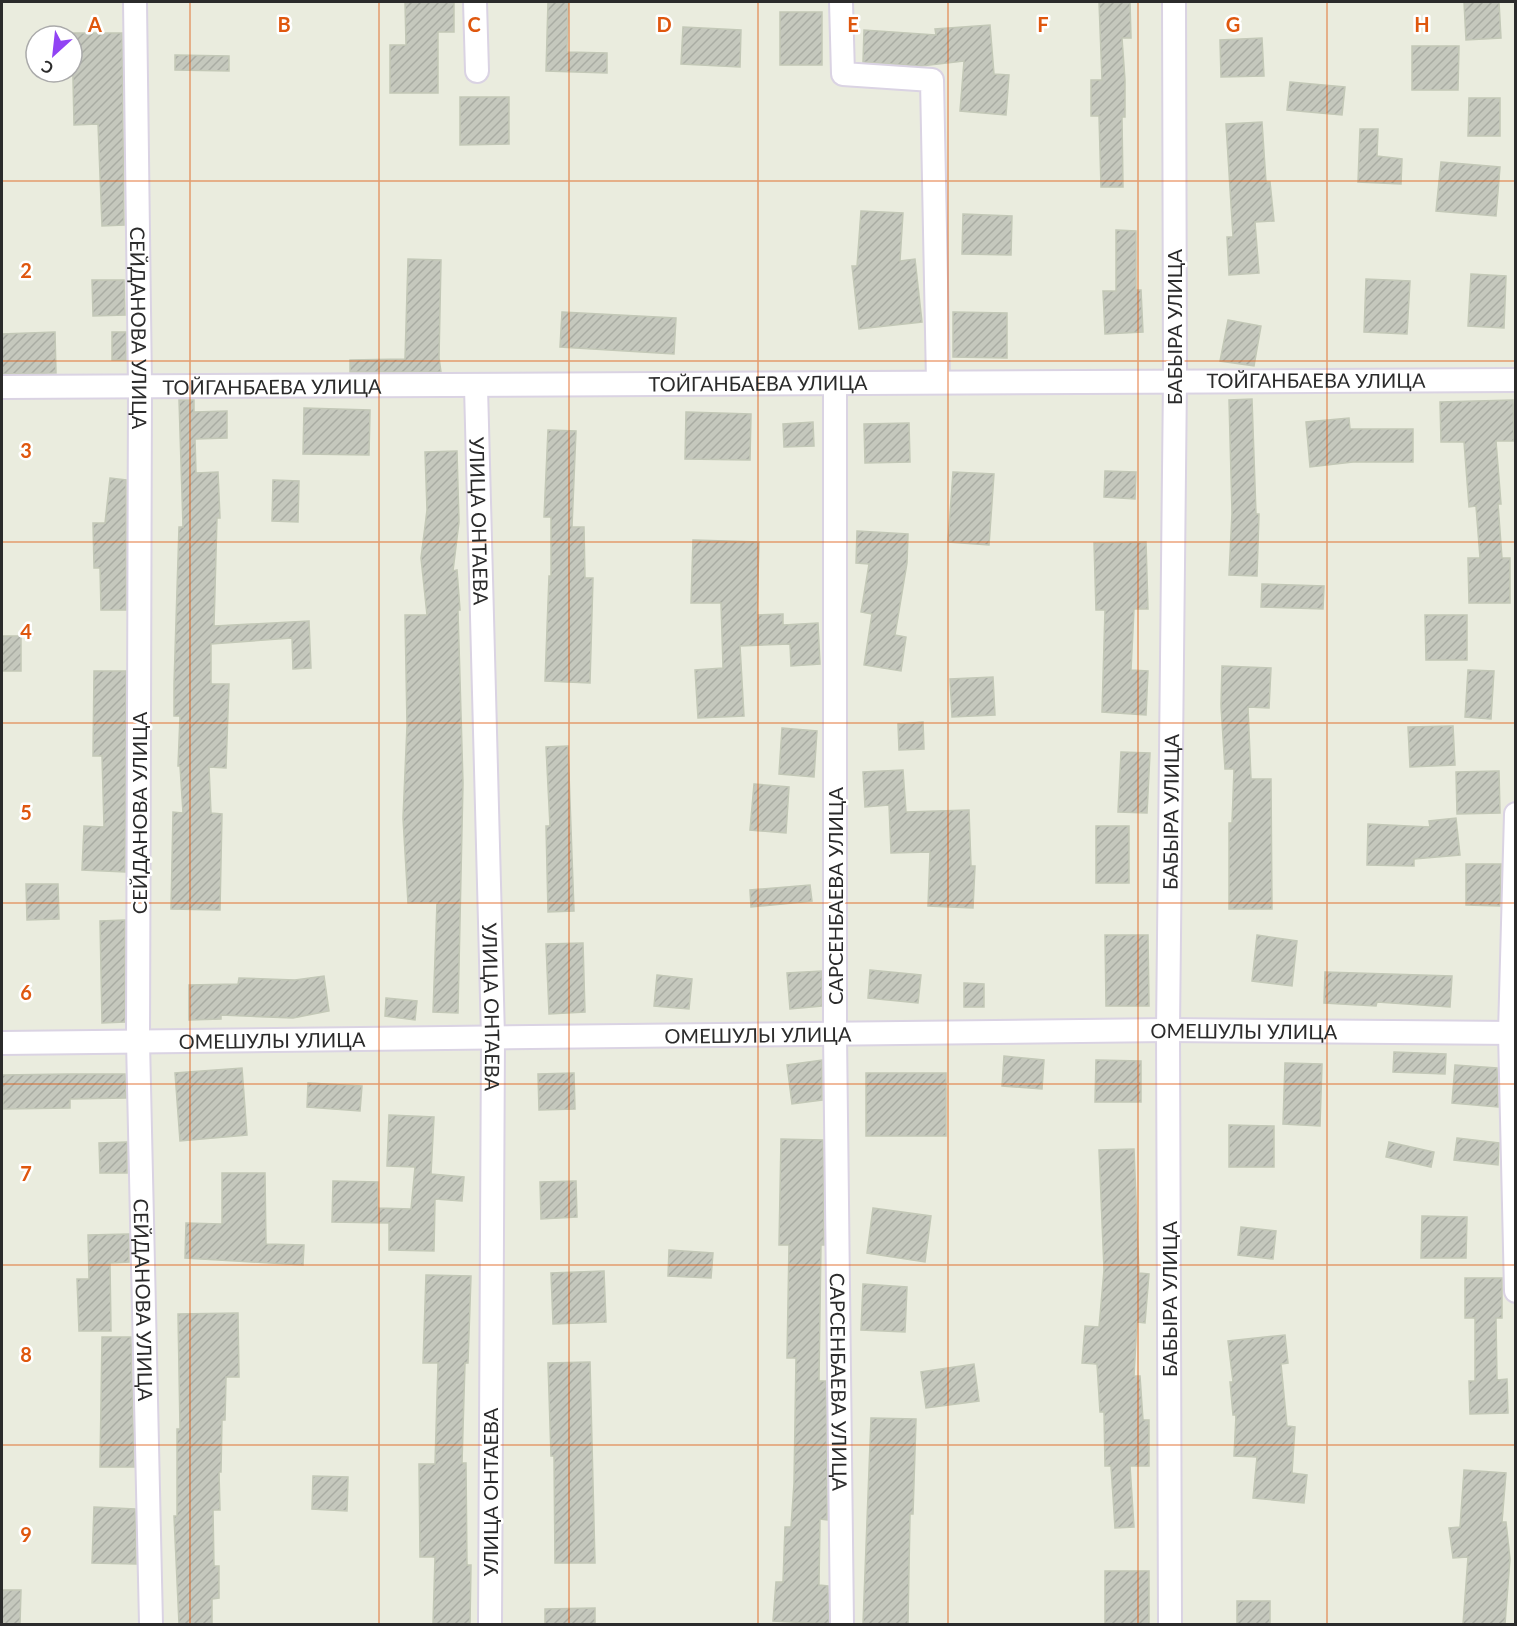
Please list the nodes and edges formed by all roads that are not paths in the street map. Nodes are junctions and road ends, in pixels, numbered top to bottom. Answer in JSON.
{"nodes":[{"id":1,"x":135,"y":2,"type":"edge"},
{"id":2,"x":475,"y":2,"type":"edge"},
{"id":3,"x":841,"y":2,"type":"edge"},
{"id":4,"x":1174,"y":2,"type":"edge"},
{"id":5,"x":477,"y":71,"type":"dead end"},
{"id":6,"x":1175,"y":378,"type":"junction"},
{"id":7,"x":1515,"y":380,"type":"edge"},
{"id":8,"x":938,"y":382,"type":"junction"},
{"id":9,"x":835,"y":383,"type":"junction"},
{"id":10,"x":2,"y":387,"type":"edge"},
{"id":11,"x":140,"y":387,"type":"junction"},
{"id":12,"x":477,"y":387,"type":"junction"},
{"id":13,"x":1515,"y":814,"type":"edge"},
{"id":14,"x":1168,"y":1030,"type":"junction"},
{"id":15,"x":1513,"y":1033,"type":"edge"},
{"id":16,"x":835,"y":1034,"type":"junction"},
{"id":17,"x":493,"y":1037,"type":"junction"},
{"id":18,"x":138,"y":1041,"type":"junction"},
{"id":19,"x":2,"y":1043,"type":"edge"},
{"id":20,"x":1515,"y":1291,"type":"edge"},
{"id":21,"x":151,"y":1624,"type":"edge"},
{"id":22,"x":490,"y":1624,"type":"edge"},
{"id":23,"x":842,"y":1624,"type":"edge"},
{"id":24,"x":1170,"y":1624,"type":"edge"}],
"edges":[{"from":1,"to":11,"type":"street","name":"СЕЙДАНОВА УЛИЦА"},
{"from":2,"to":5,"type":"street"},
{"from":3,"to":8,"type":"street"},
{"from":4,"to":6,"type":"street","name":"БАБЫРА УЛИЦА"},
{"from":6,"to":7,"type":"street","name":"ТОЙГАНБАЕВА УЛИЦА"},
{"from":6,"to":8,"type":"street","name":"ТОЙГАНБАЕВА УЛИЦА"},
{"from":6,"to":14,"type":"street","name":"БАБЫРА УЛИЦА"},
{"from":8,"to":9,"type":"street","name":"ТОЙГАНБАЕВА УЛИЦА"},
{"from":9,"to":12,"type":"street","name":"ТОЙГАНБАЕВА УЛИЦА"},
{"from":9,"to":16,"type":"street","name":"САРСЕНБАЕВА УЛИЦА"},
{"from":10,"to":11,"type":"street","name":"ТОЙГАНБАЕВА УЛИЦА"},
{"from":11,"to":12,"type":"street","name":"ТОЙГАНБАЕВА УЛИЦА"},
{"from":11,"to":18,"type":"street","name":"СЕЙДАНОВА УЛИЦА"},
{"from":12,"to":17,"type":"street","name":"УЛИЦА ОНТАЕВА"},
{"from":13,"to":15,"type":"street"},
{"from":14,"to":15,"type":"street","name":"ОМЕШУЛЫ УЛИЦА"},
{"from":14,"to":16,"type":"street","name":"ОМЕШУЛЫ УЛИЦА"},
{"from":14,"to":24,"type":"street","name":"БАБЫРА УЛИЦА"},
{"from":15,"to":20,"type":"street"},
{"from":16,"to":17,"type":"street","name":"ОМЕШУЛЫ УЛИЦА"},
{"from":16,"to":23,"type":"street","name":"САРСЕНБАЕВА УЛИЦА"},
{"from":17,"to":18,"type":"street","name":"ОМЕШУЛЫ УЛИЦА"},
{"from":17,"to":22,"type":"street","name":"УЛИЦА ОНТАЕВА"},
{"from":18,"to":19,"type":"street","name":"ОМЕШУЛЫ УЛИЦА"},
{"from":18,"to":21,"type":"street","name":"СЕЙДАНОВА УЛИЦА"}]}
